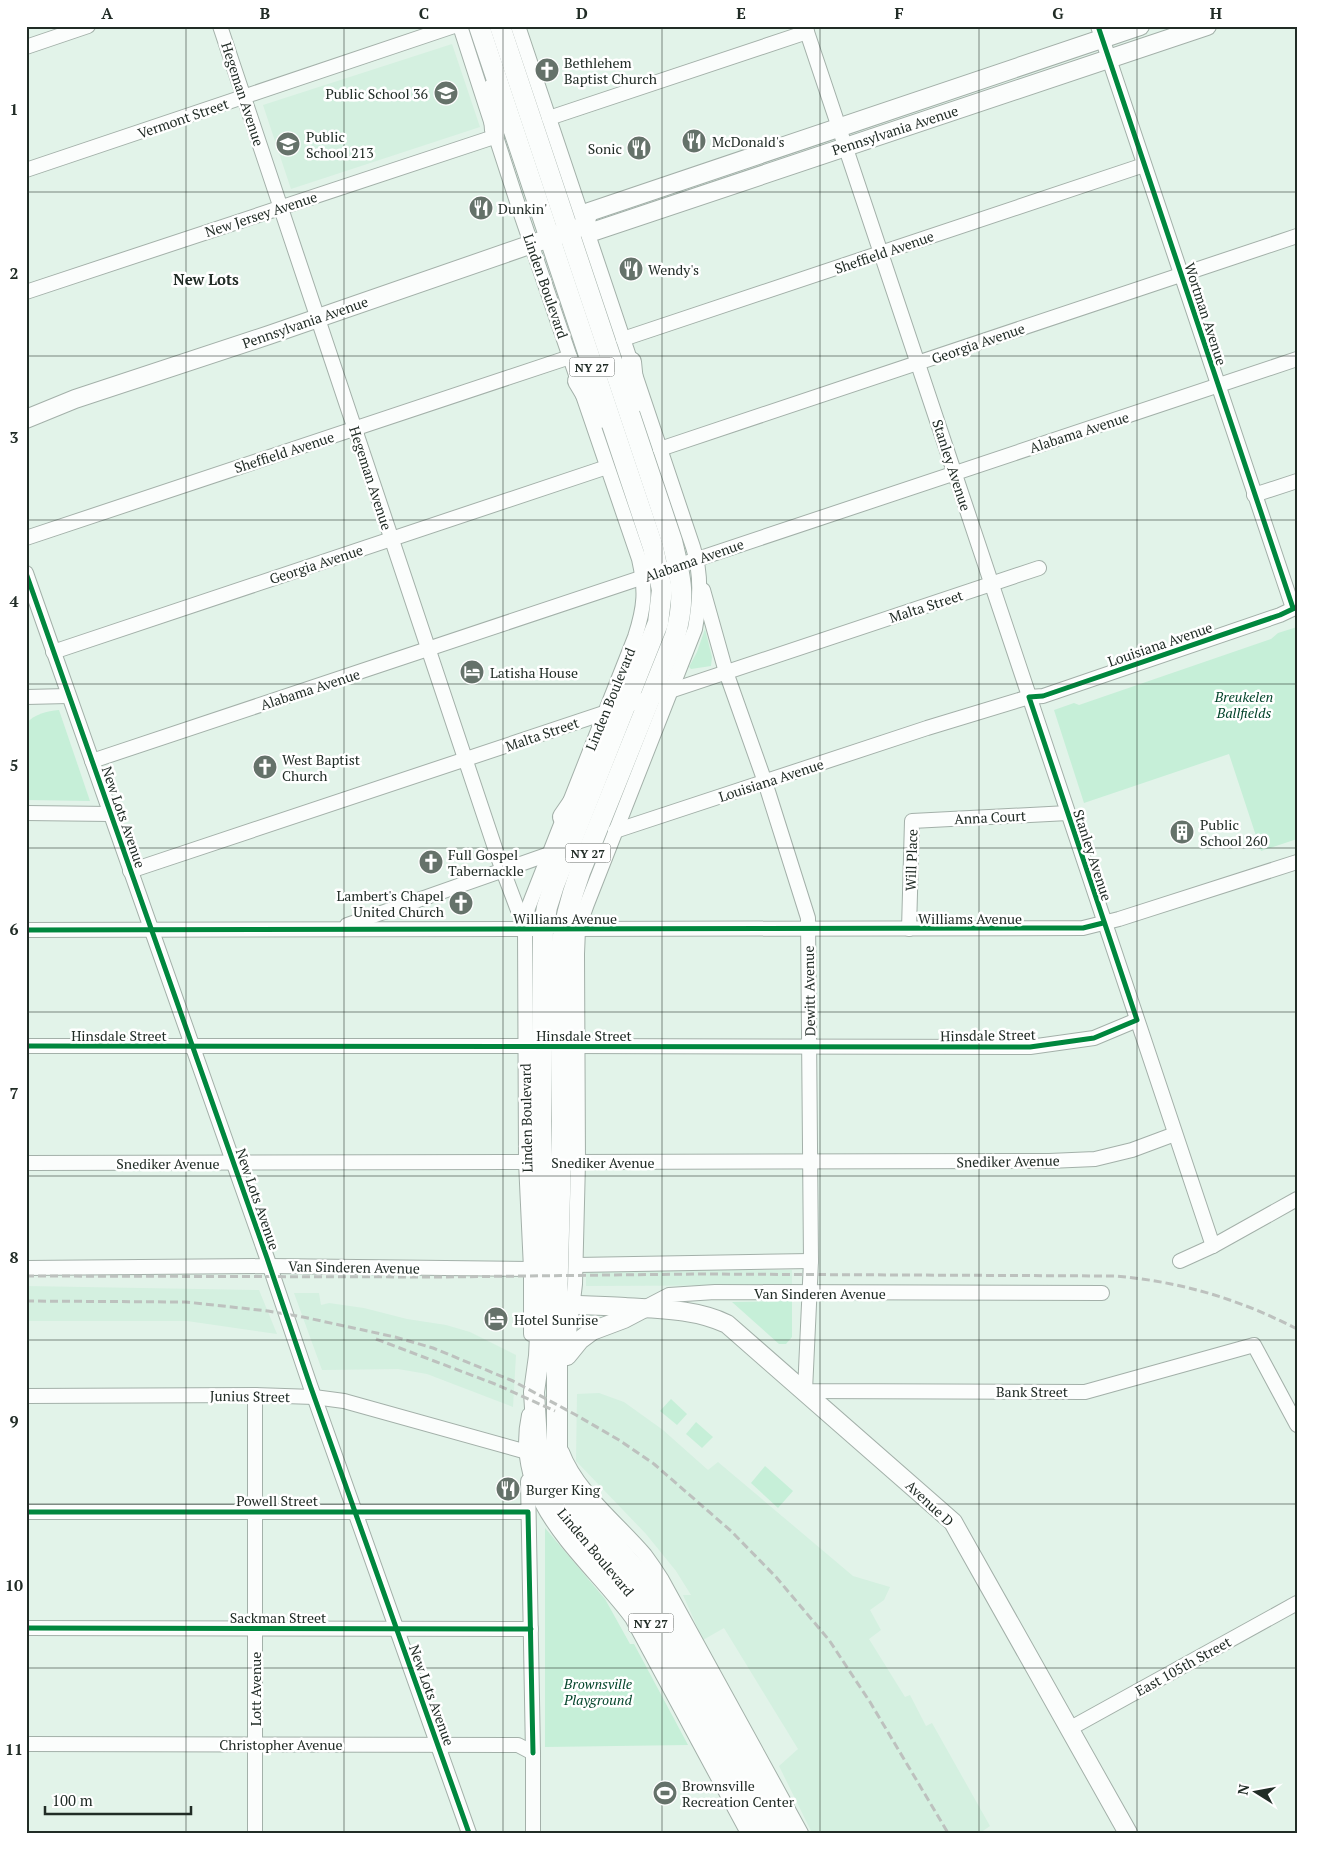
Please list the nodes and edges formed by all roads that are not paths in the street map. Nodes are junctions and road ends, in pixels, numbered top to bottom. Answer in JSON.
{"nodes":[{"id":1,"x":88,"y":26,"type":"edge"},
{"id":2,"x":220,"y":26,"type":"edge"},
{"id":3,"x":454,"y":26,"type":"edge"},
{"id":4,"x":460,"y":26,"type":"edge"},
{"id":5,"x":479,"y":26,"type":"edge"},
{"id":6,"x":500,"y":26,"type":"edge"},
{"id":7,"x":518,"y":26,"type":"edge"},
{"id":8,"x":1140,"y":26,"type":"edge"},
{"id":9,"x":1207,"y":26,"type":"edge"},
{"id":10,"x":806,"y":29,"type":"edge"},
{"id":11,"x":1100,"y":32,"type":"edge"},
{"id":12,"x":26,"y":47,"type":"edge"},
{"id":13,"x":1109,"y":59,"type":"junction"},
{"id":14,"x":491,"y":64,"type":"junction"},
{"id":15,"x":244,"y":98,"type":"junction"},
{"id":16,"x":549,"y":118,"type":"junction"},
{"id":17,"x":839,"y":128,"type":"junction"},
{"id":18,"x":496,"y":133,"type":"junction"},
{"id":19,"x":845,"y":147,"type":"junction"},
{"id":20,"x":1144,"y":165,"type":"junction"},
{"id":21,"x":26,"y":170,"type":"edge"},
{"id":22,"x":281,"y":208,"type":"junction"},
{"id":23,"x":577,"y":229,"type":"junction"},
{"id":24,"x":1297,"y":236,"type":"edge"},
{"id":25,"x":540,"y":242,"type":"junction"},
{"id":26,"x":881,"y":253,"type":"junction"},
{"id":27,"x":1181,"y":275,"type":"junction"},
{"id":28,"x":26,"y":292,"type":"edge"},
{"id":29,"x":318,"y":318,"type":"junction"},
{"id":30,"x":623,"y":339,"type":"junction"},
{"id":31,"x":570,"y":357,"type":"junction"},
{"id":32,"x":1297,"y":359,"type":"edge"},
{"id":33,"x":630,"y":362,"type":"junction"},
{"id":34,"x":918,"y":363,"type":"junction"},
{"id":35,"x":578,"y":381,"type":"joint"},
{"id":36,"x":1218,"y":385,"type":"junction"},
{"id":37,"x":26,"y":419,"type":"edge"},
{"id":38,"x":354,"y":428,"type":"junction"},
{"id":39,"x":639,"y":442,"type":"junction"},
{"id":40,"x":660,"y":449,"type":"junction"},
{"id":41,"x":614,"y":460,"type":"junction"},
{"id":42,"x":955,"y":473,"type":"junction"},
{"id":43,"x":1297,"y":481,"type":"edge"},
{"id":44,"x":1254,"y":495,"type":"junction"},
{"id":45,"x":26,"y":538,"type":"edge"},
{"id":46,"x":391,"y":539,"type":"junction"},
{"id":47,"x":697,"y":560,"type":"junction"},
{"id":48,"x":1039,"y":568,"type":"dead end"},
{"id":49,"x":660,"y":572,"type":"junction"},
{"id":50,"x":700,"y":577,"type":"junction"},
{"id":51,"x":27,"y":579,"type":"edge"},
{"id":52,"x":992,"y":584,"type":"junction"},
{"id":53,"x":1295,"y":608,"type":"edge"},
{"id":54,"x":428,"y":649,"type":"junction"},
{"id":55,"x":53,"y":652,"type":"junction"},
{"id":56,"x":726,"y":672,"type":"junction"},
{"id":57,"x":671,"y":691,"type":"junction"},
{"id":58,"x":68,"y":696,"type":"junction"},
{"id":59,"x":1029,"y":696,"type":"junction"},
{"id":60,"x":26,"y":697,"type":"edge"},
{"id":61,"x":651,"y":697,"type":"junction"},
{"id":62,"x":625,"y":706,"type":"junction"},
{"id":63,"x":604,"y":713,"type":"junction"},
{"id":64,"x":606,"y":755,"type":"junction"},
{"id":65,"x":465,"y":760,"type":"junction"},
{"id":66,"x":92,"y":761,"type":"junction"},
{"id":67,"x":765,"y":782,"type":"junction"},
{"id":68,"x":26,"y":813,"type":"edge"},
{"id":69,"x":1068,"y":813,"type":"junction"},
{"id":70,"x":111,"y":814,"type":"junction"},
{"id":71,"x":563,"y":817,"type":"junction"},
{"id":72,"x":912,"y":820,"type":"joint"},
{"id":73,"x":616,"y":831,"type":"junction"},
{"id":74,"x":549,"y":854,"type":"junction"},
{"id":75,"x":1297,"y":862,"type":"edge"},
{"id":76,"x":502,"y":870,"type":"junction"},
{"id":77,"x":130,"y":871,"type":"junction"},
{"id":78,"x":1103,"y":923,"type":"junction"},
{"id":79,"x":337,"y":929,"type":"junction"},
{"id":80,"x":552,"y":929,"type":"junction"},
{"id":81,"x":808,"y":929,"type":"junction"},
{"id":82,"x":909,"y":929,"type":"junction"},
{"id":83,"x":26,"y":930,"type":"edge"},
{"id":84,"x":152,"y":930,"type":"junction"},
{"id":85,"x":1137,"y":1020,"type":"junction"},
{"id":86,"x":26,"y":1046,"type":"edge"},
{"id":87,"x":193,"y":1046,"type":"junction"},
{"id":88,"x":534,"y":1046,"type":"junction"},
{"id":89,"x":569,"y":1046,"type":"junction"},
{"id":90,"x":809,"y":1046,"type":"junction"},
{"id":91,"x":1175,"y":1134,"type":"junction"},
{"id":92,"x":233,"y":1162,"type":"junction"},
{"id":93,"x":534,"y":1162,"type":"junction"},
{"id":94,"x":570,"y":1162,"type":"junction"},
{"id":95,"x":809,"y":1162,"type":"junction"},
{"id":96,"x":26,"y":1163,"type":"edge"},
{"id":97,"x":1297,"y":1199,"type":"edge"},
{"id":98,"x":1212,"y":1246,"type":"junction"},
{"id":99,"x":810,"y":1261,"type":"junction"},
{"id":100,"x":1180,"y":1262,"type":"dead end"},
{"id":101,"x":576,"y":1265,"type":"junction"},
{"id":102,"x":270,"y":1266,"type":"junction"},
{"id":103,"x":26,"y":1268,"type":"edge"},
{"id":104,"x":531,"y":1268,"type":"junction"},
{"id":105,"x":1102,"y":1292,"type":"dead end"},
{"id":106,"x":808,"y":1293,"type":"junction"},
{"id":107,"x":557,"y":1305,"type":"junction"},
{"id":108,"x":644,"y":1308,"type":"junction"},
{"id":109,"x":567,"y":1356,"type":"junction"},
{"id":110,"x":557,"y":1385,"type":"junction"},
{"id":111,"x":805,"y":1391,"type":"junction"},
{"id":112,"x":534,"y":1392,"type":"junction"},
{"id":113,"x":254,"y":1395,"type":"junction"},
{"id":114,"x":26,"y":1396,"type":"edge"},
{"id":115,"x":314,"y":1397,"type":"junction"},
{"id":116,"x":1297,"y":1425,"type":"edge"},
{"id":117,"x":556,"y":1435,"type":"junction"},
{"id":118,"x":527,"y":1459,"type":"junction"},
{"id":119,"x":26,"y":1512,"type":"edge"},
{"id":120,"x":254,"y":1512,"type":"junction"},
{"id":121,"x":355,"y":1512,"type":"junction"},
{"id":122,"x":528,"y":1512,"type":"junction"},
{"id":123,"x":1297,"y":1603,"type":"edge"},
{"id":124,"x":26,"y":1628,"type":"edge"},
{"id":125,"x":255,"y":1628,"type":"junction"},
{"id":126,"x":396,"y":1628,"type":"junction"},
{"id":127,"x":531,"y":1629,"type":"junction"},
{"id":128,"x":1069,"y":1729,"type":"junction"},
{"id":129,"x":26,"y":1744,"type":"edge"},
{"id":130,"x":255,"y":1744,"type":"junction"},
{"id":131,"x":437,"y":1744,"type":"junction"},
{"id":132,"x":533,"y":1753,"type":"junction"},
{"id":133,"x":255,"y":1833,"type":"edge"},
{"id":134,"x":469,"y":1833,"type":"edge"},
{"id":135,"x":533,"y":1833,"type":"edge"},
{"id":136,"x":748,"y":1833,"type":"edge"},
{"id":137,"x":763,"y":1833,"type":"edge"},
{"id":138,"x":783,"y":1833,"type":"edge"},
{"id":139,"x":801,"y":1833,"type":"edge"},
{"id":140,"x":1128,"y":1833,"type":"edge"}],
"edges":[{"from":1,"to":12,"type":"street"},
{"from":2,"to":15,"type":"street","name":"Hegeman Avenue"},
{"from":3,"to":15,"type":"street","name":"Vermont Street"},
{"from":4,"to":18,"type":"street","name":"Linden Boulevard"},
{"from":5,"to":14,"type":"highway","name":"Linden Boulevard","number":"NY 27"},
{"from":6,"to":23,"type":"highway","name":"Linden Boulevard","number":"NY 27"},
{"from":7,"to":16,"type":"street","name":"Linden Boulevard"},
{"from":8,"to":11,"type":"main road","name":"Pennsylvania Avenue"},
{"from":9,"to":13,"type":"main road","name":"Pennsylvania Avenue"},
{"from":10,"to":16,"type":"street"},
{"from":10,"to":17,"type":"street","name":"Stanley Avenue"},
{"from":11,"to":13,"type":"street","name":"Wortman Avenue"},
{"from":11,"to":17,"type":"main road","name":"Pennsylvania Avenue"},
{"from":13,"to":19,"type":"main road","name":"Pennsylvania Avenue"},
{"from":13,"to":20,"type":"street","name":"Wortman Avenue"},
{"from":14,"to":18,"type":"highway"},
{"from":14,"to":25,"type":"highway","name":"Linden Boulevard","number":"NY 27"},
{"from":15,"to":21,"type":"street","name":"Vermont Street"},
{"from":15,"to":22,"type":"street","name":"Hegeman Avenue"},
{"from":16,"to":23,"type":"street","name":"Linden Boulevard"},
{"from":17,"to":19,"type":"street","name":"Stanley Avenue"},
{"from":17,"to":23,"type":"main road","name":"Pennsylvania Avenue"},
{"from":18,"to":22,"type":"street","name":"New Jersey Avenue"},
{"from":18,"to":25,"type":"street","name":"Linden Boulevard"},
{"from":19,"to":23,"type":"main road","name":"Pennsylvania Avenue"},
{"from":19,"to":26,"type":"street","name":"Stanley Avenue"},
{"from":20,"to":26,"type":"street","name":"Sheffield Avenue"},
{"from":20,"to":27,"type":"street","name":"Wortman Avenue"},
{"from":22,"to":28,"type":"street","name":"New Jersey Avenue"},
{"from":22,"to":29,"type":"street","name":"Hegeman Avenue"},
{"from":23,"to":25,"type":"main road","name":"Pennsylvania Avenue"},
{"from":23,"to":30,"type":"street","name":"Linden Boulevard"},
{"from":23,"to":39,"type":"highway","name":"Linden Boulevard","number":"NY 27"},
{"from":24,"to":27,"type":"street","name":"Georgia Avenue"},
{"from":25,"to":29,"type":"main road","name":"Pennsylvania Avenue"},
{"from":25,"to":31,"type":"street","name":"Linden Boulevard"},
{"from":25,"to":41,"type":"highway","name":"Linden Boulevard","number":"NY 27"},
{"from":26,"to":30,"type":"street","name":"Sheffield Avenue"},
{"from":26,"to":34,"type":"street","name":"Stanley Avenue"},
{"from":27,"to":34,"type":"street","name":"Georgia Avenue"},
{"from":27,"to":36,"type":"street","name":"Wortman Avenue"},
{"from":29,"to":37,"type":"main road","name":"Pennsylvania Avenue"},
{"from":29,"to":38,"type":"street","name":"Hegeman Avenue"},
{"from":30,"to":33,"type":"street","name":"Linden Boulevard"},
{"from":31,"to":35,"type":"street","name":"Linden Boulevard"},
{"from":31,"to":38,"type":"street","name":"Sheffield Avenue"},
{"from":32,"to":36,"type":"street","name":"Alabama Avenue"},
{"from":33,"to":39,"type":"highway"},
{"from":33,"to":40,"type":"street","name":"Linden Boulevard"},
{"from":34,"to":40,"type":"street","name":"Georgia Avenue"},
{"from":34,"to":42,"type":"street","name":"Stanley Avenue"},
{"from":35,"to":41,"type":"highway"},
{"from":36,"to":42,"type":"street","name":"Alabama Avenue"},
{"from":36,"to":44,"type":"street","name":"Wortman Avenue"},
{"from":38,"to":45,"type":"street","name":"Sheffield Avenue"},
{"from":38,"to":46,"type":"street","name":"Hegeman Avenue"},
{"from":39,"to":49,"type":"highway","name":"Linden Boulevard","number":"NY 27"},
{"from":40,"to":47,"type":"street","name":"Linden Boulevard"},
{"from":41,"to":46,"type":"street","name":"Georgia Avenue"},
{"from":41,"to":49,"type":"highway","name":"Linden Boulevard","number":"NY 27"},
{"from":42,"to":47,"type":"street","name":"Alabama Avenue"},
{"from":42,"to":52,"type":"street","name":"Stanley Avenue"},
{"from":43,"to":44,"type":"street"},
{"from":44,"to":53,"type":"street","name":"Wortman Avenue"},
{"from":46,"to":54,"type":"street","name":"Hegeman Avenue"},
{"from":46,"to":55,"type":"street","name":"Georgia Avenue"},
{"from":47,"to":49,"type":"street","name":"Alabama Avenue"},
{"from":47,"to":50,"type":"street","name":"Linden Boulevard"},
{"from":48,"to":52,"type":"street","name":"Malta Street"},
{"from":49,"to":54,"type":"street","name":"Alabama Avenue"},
{"from":49,"to":61,"type":"highway","name":"Linden Boulevard","number":"NY 27"},
{"from":49,"to":62,"type":"highway","name":"Linden Boulevard","number":"NY 27"},
{"from":49,"to":63,"type":"street","name":"Linden Boulevard"},
{"from":50,"to":56,"type":"street","name":"Dewitt Avenue"},
{"from":50,"to":57,"type":"street","name":"Linden Boulevard"},
{"from":51,"to":55,"type":"street","name":"New Lots Avenue"},
{"from":52,"to":56,"type":"street","name":"Malta Street"},
{"from":52,"to":59,"type":"street","name":"Stanley Avenue"},
{"from":53,"to":59,"type":"street","name":"Louisiana Avenue"},
{"from":54,"to":65,"type":"street","name":"Hegeman Avenue"},
{"from":54,"to":66,"type":"street","name":"Alabama Avenue"},
{"from":55,"to":58,"type":"street","name":"New Lots Avenue"},
{"from":56,"to":57,"type":"street","name":"Malta Street"},
{"from":56,"to":67,"type":"street","name":"Dewitt Avenue"},
{"from":57,"to":61,"type":"street","name":"Malta Street"},
{"from":57,"to":73,"type":"street","name":"Linden Boulevard"},
{"from":58,"to":60,"type":"street"},
{"from":58,"to":66,"type":"street","name":"New Lots Avenue"},
{"from":59,"to":67,"type":"street","name":"Louisiana Avenue"},
{"from":59,"to":69,"type":"street","name":"Stanley Avenue"},
{"from":61,"to":62,"type":"street","name":"Malta Street"},
{"from":61,"to":80,"type":"highway","name":"Linden Boulevard","number":"NY 27"},
{"from":62,"to":63,"type":"street","name":"Malta Street"},
{"from":62,"to":64,"type":"highway","name":"Linden Boulevard","number":"NY 27"},
{"from":63,"to":65,"type":"street","name":"Malta Street"},
{"from":63,"to":71,"type":"street","name":"Linden Boulevard"},
{"from":64,"to":71,"type":"highway"},
{"from":64,"to":80,"type":"highway","name":"Linden Boulevard","number":"NY 27"},
{"from":65,"to":76,"type":"street","name":"Hegeman Avenue"},
{"from":65,"to":77,"type":"street","name":"Malta Street"},
{"from":66,"to":70,"type":"street","name":"New Lots Avenue"},
{"from":67,"to":73,"type":"street","name":"Louisiana Avenue"},
{"from":67,"to":81,"type":"street","name":"Dewitt Avenue"},
{"from":68,"to":70,"type":"street"},
{"from":69,"to":72,"type":"street","name":"Anna Court"},
{"from":69,"to":78,"type":"street","name":"Stanley Avenue"},
{"from":70,"to":77,"type":"street","name":"New Lots Avenue"},
{"from":71,"to":74,"type":"street","name":"Linden Boulevard"},
{"from":72,"to":82,"type":"street","name":"Will Place"},
{"from":73,"to":80,"type":"street","name":"Linden Boulevard"},
{"from":74,"to":76,"type":"street"},
{"from":74,"to":80,"type":"street","name":"Linden Boulevard"},
{"from":75,"to":78,"type":"street","name":"Williams Avenue"},
{"from":76,"to":79,"type":"street"},
{"from":76,"to":80,"type":"street","name":"Hegeman Avenue"},
{"from":77,"to":84,"type":"street","name":"New Lots Avenue"},
{"from":78,"to":82,"type":"street","name":"Williams Avenue"},
{"from":78,"to":85,"type":"street","name":"Stanley Avenue"},
{"from":79,"to":80,"type":"street","name":"Williams Avenue"},
{"from":79,"to":84,"type":"street","name":"Williams Avenue"},
{"from":80,"to":81,"type":"street","name":"Williams Avenue"},
{"from":80,"to":88,"type":"highway","name":"Linden Boulevard","number":"NY 27"},
{"from":80,"to":89,"type":"highway","name":"Linden Boulevard","number":"NY 27"},
{"from":81,"to":82,"type":"street","name":"Williams Avenue"},
{"from":81,"to":90,"type":"street","name":"Dewitt Avenue"},
{"from":83,"to":84,"type":"street","name":"Williams Avenue"},
{"from":84,"to":87,"type":"street","name":"New Lots Avenue"},
{"from":85,"to":90,"type":"street","name":"Hinsdale Street"},
{"from":85,"to":91,"type":"street","name":"Stanley Avenue"},
{"from":86,"to":87,"type":"street","name":"Hinsdale Street"},
{"from":87,"to":88,"type":"street","name":"Hinsdale Street"},
{"from":87,"to":92,"type":"street","name":"New Lots Avenue"},
{"from":88,"to":89,"type":"street","name":"Hinsdale Street"},
{"from":88,"to":93,"type":"highway","name":"Linden Boulevard","number":"NY 27"},
{"from":89,"to":90,"type":"street","name":"Hinsdale Street"},
{"from":89,"to":94,"type":"highway","name":"Linden Boulevard","number":"NY 27"},
{"from":90,"to":95,"type":"street","name":"Dewitt Avenue"},
{"from":91,"to":95,"type":"street","name":"Snediker Avenue"},
{"from":91,"to":98,"type":"street","name":"Stanley Avenue"},
{"from":92,"to":93,"type":"street","name":"Snediker Avenue"},
{"from":92,"to":96,"type":"street","name":"Snediker Avenue"},
{"from":92,"to":102,"type":"street","name":"New Lots Avenue"},
{"from":93,"to":94,"type":"street","name":"Snediker Avenue"},
{"from":93,"to":104,"type":"street","name":"Linden Boulevard"},
{"from":93,"to":107,"type":"highway","name":"Linden Boulevard","number":"NY 27"},
{"from":94,"to":95,"type":"street","name":"Snediker Avenue"},
{"from":94,"to":101,"type":"street","name":"Linden Boulevard"},
{"from":94,"to":107,"type":"highway","name":"Linden Boulevard","number":"NY 27"},
{"from":95,"to":99,"type":"street","name":"Dewitt Avenue"},
{"from":97,"to":98,"type":"street"},
{"from":98,"to":100,"type":"street"},
{"from":99,"to":101,"type":"street"},
{"from":99,"to":106,"type":"street","name":"Dewitt Avenue"},
{"from":101,"to":107,"type":"street","name":"Linden Boulevard"},
{"from":102,"to":103,"type":"street","name":"Van Sinderen Avenue"},
{"from":102,"to":104,"type":"street","name":"Van Sinderen Avenue"},
{"from":102,"to":115,"type":"street","name":"New Lots Avenue"},
{"from":104,"to":112,"type":"street","name":"Linden Boulevard"},
{"from":105,"to":106,"type":"street","name":"Van Sinderen Avenue"},
{"from":106,"to":108,"type":"street","name":"Van Sinderen Avenue"},
{"from":106,"to":111,"type":"street","name":"Dewitt Avenue"},
{"from":107,"to":108,"type":"main road"},
{"from":107,"to":109,"type":"street","name":"Linden Boulevard"},
{"from":107,"to":110,"type":"highway","name":"Linden Boulevard","number":"NY 27"},
{"from":107,"to":112,"type":"highway","name":"Linden Boulevard","number":"NY 27"},
{"from":108,"to":109,"type":"main road"},
{"from":108,"to":111,"type":"main road","name":"Avenue D"},
{"from":109,"to":110,"type":"street","name":"Linden Boulevard"},
{"from":110,"to":117,"type":"highway","name":"Linden Boulevard","number":"NY 27"},
{"from":111,"to":116,"type":"street","name":"Bank Street"},
{"from":111,"to":128,"type":"main road","name":"Avenue D"},
{"from":112,"to":118,"type":"street","name":"Linden Boulevard"},
{"from":112,"to":137,"type":"highway","name":"Linden Boulevard","number":"NY 27"},
{"from":113,"to":114,"type":"street","name":"Junius Street"},
{"from":113,"to":115,"type":"street","name":"Junius Street"},
{"from":113,"to":120,"type":"street","name":"Lott Avenue"},
{"from":115,"to":118,"type":"street","name":"Junius Street"},
{"from":115,"to":121,"type":"street","name":"New Lots Avenue"},
{"from":117,"to":138,"type":"highway","name":"Linden Boulevard","number":"NY 27"},
{"from":117,"to":139,"type":"street","name":"Linden Boulevard"},
{"from":118,"to":122,"type":"street"},
{"from":118,"to":136,"type":"street","name":"Linden Boulevard"},
{"from":119,"to":120,"type":"street","name":"Powell Street"},
{"from":120,"to":121,"type":"street","name":"Powell Street"},
{"from":120,"to":125,"type":"street","name":"Lott Avenue"},
{"from":121,"to":122,"type":"street","name":"Powell Street"},
{"from":121,"to":126,"type":"street","name":"New Lots Avenue"},
{"from":122,"to":127,"type":"street"},
{"from":123,"to":128,"type":"street","name":"East 105th Street"},
{"from":124,"to":125,"type":"street","name":"Sackman Street"},
{"from":125,"to":126,"type":"street","name":"Sackman Street"},
{"from":125,"to":130,"type":"street","name":"Lott Avenue"},
{"from":126,"to":127,"type":"street","name":"Sackman Street"},
{"from":126,"to":131,"type":"street","name":"New Lots Avenue"},
{"from":127,"to":132,"type":"street"},
{"from":128,"to":140,"type":"main road","name":"Avenue D"},
{"from":129,"to":130,"type":"street","name":"Christopher Avenue"},
{"from":130,"to":131,"type":"street","name":"Christopher Avenue"},
{"from":130,"to":133,"type":"street","name":"Lott Avenue"},
{"from":131,"to":132,"type":"street","name":"Christopher Avenue"},
{"from":131,"to":134,"type":"street","name":"New Lots Avenue"},
{"from":132,"to":135,"type":"street"}]}
